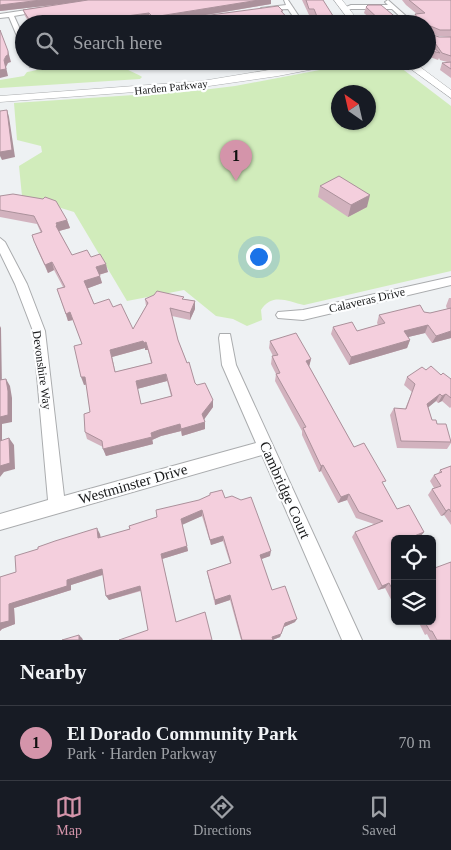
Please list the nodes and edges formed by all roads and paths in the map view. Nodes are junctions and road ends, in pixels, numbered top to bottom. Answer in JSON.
{"nodes":[{"id":1,"x":286,"y":0,"type":"edge"},
{"id":2,"x":338,"y":0,"type":"edge"},
{"id":3,"x":387,"y":0,"type":"edge"},
{"id":4,"x":289,"y":7,"type":"junction"},
{"id":5,"x":393,"y":7,"type":"junction"},
{"id":6,"x":257,"y":8,"type":"edge"},
{"id":7,"x":48,"y":9,"type":"edge"},
{"id":8,"x":344,"y":9,"type":"junction"},
{"id":9,"x":10,"y":15,"type":"junction"},
{"id":10,"x":295,"y":15,"type":"edge"},
{"id":11,"x":349,"y":15,"type":"edge"},
{"id":12,"x":402,"y":15,"type":"edge"},
{"id":13,"x":0,"y":16,"type":"edge"},
{"id":14,"x":15,"y":27,"type":"edge"},
{"id":15,"x":436,"y":39,"type":"edge"},
{"id":16,"x":451,"y":40,"type":"edge"},
{"id":17,"x":242,"y":70,"type":"edge"},
{"id":18,"x":294,"y":70,"type":"edge"},
{"id":19,"x":417,"y":70,"type":"edge"},
{"id":20,"x":0,"y":92,"type":"edge"},
{"id":21,"x":451,"y":95,"type":"edge"},
{"id":22,"x":0,"y":99,"type":"edge"},
{"id":23,"x":0,"y":242,"type":"edge"},
{"id":24,"x":451,"y":281,"type":"edge"},
{"id":25,"x":282,"y":315,"type":"dead end"},
{"id":26,"x":225,"y":338,"type":"dead end"},
{"id":27,"x":265,"y":447,"type":"junction"},
{"id":28,"x":57,"y":506,"type":"junction"},
{"id":29,"x":0,"y":522,"type":"edge"},
{"id":30,"x":352,"y":640,"type":"edge"}],
"edges":[{"from":1,"to":4,"type":"street"},
{"from":2,"to":8,"type":"street"},
{"from":3,"to":5,"type":"street"},
{"from":4,"to":6,"type":"street"},
{"from":4,"to":10,"type":"street"},
{"from":5,"to":8,"type":"street"},
{"from":5,"to":12,"type":"street"},
{"from":7,"to":9,"type":"street"},
{"from":8,"to":11,"type":"street"},
{"from":9,"to":13,"type":"street"},
{"from":9,"to":14,"type":"street"},
{"from":15,"to":16,"type":"street"},
{"from":17,"to":20,"type":"street","name":"Harden Parkway"},
{"from":18,"to":22,"type":"street","name":"Harden Parkway"},
{"from":19,"to":21,"type":"street"},
{"from":23,"to":28,"type":"street","name":"Devonshire Way"},
{"from":24,"to":25,"type":"street","name":"Calaveras Drive"},
{"from":26,"to":27,"type":"street","name":"Cambridge Court"},
{"from":27,"to":28,"type":"street","name":"Westminster Drive"},
{"from":27,"to":30,"type":"street","name":"Cambridge Court"},
{"from":28,"to":29,"type":"street","name":"Westminster Drive"}]}
